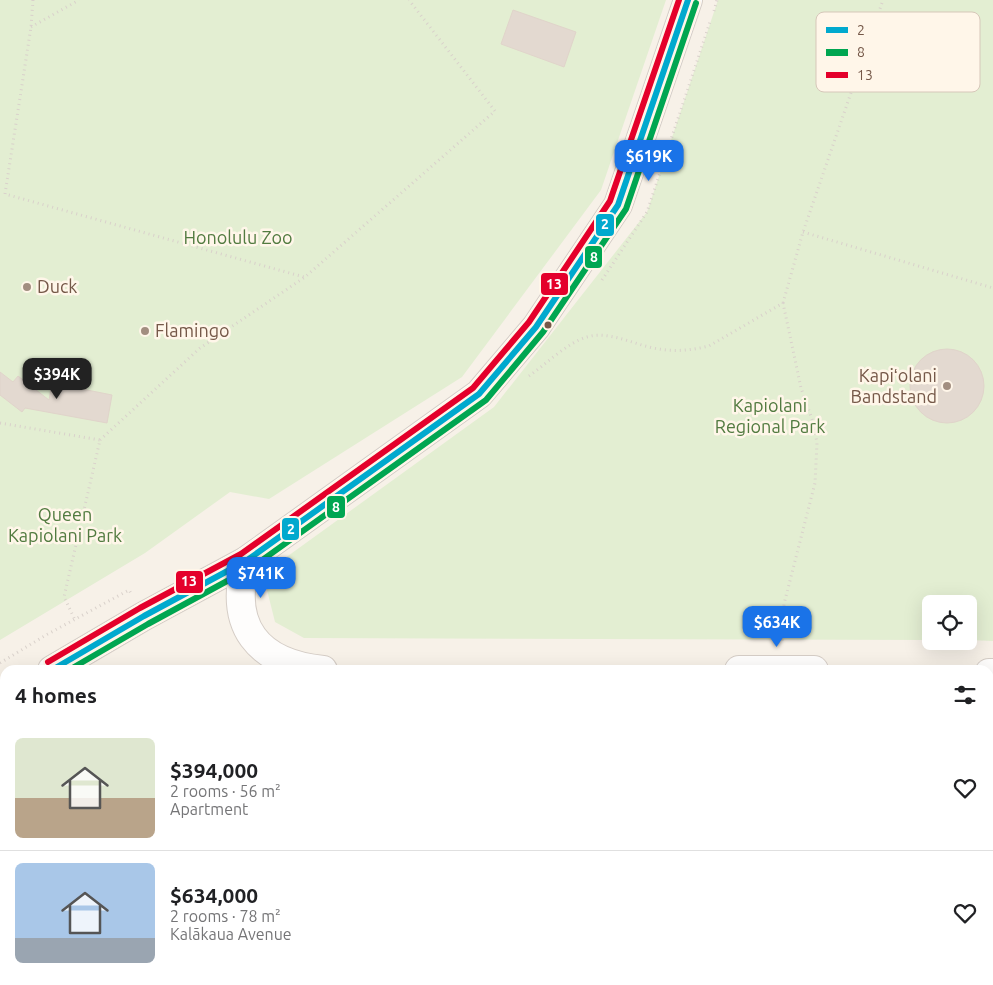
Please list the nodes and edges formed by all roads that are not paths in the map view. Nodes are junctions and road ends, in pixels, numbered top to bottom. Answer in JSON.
{"nodes":[{"id":1,"x":688,"y":0,"type":"edge"},
{"id":2,"x":246,"y":561,"type":"junction"},
{"id":3,"x":61,"y":665,"type":"edge"},
{"id":4,"x":294,"y":665,"type":"edge"}],
"edges":[{"from":1,"to":2,"type":"street"},
{"from":2,"to":3,"type":"street"},
{"from":2,"to":4,"type":"street"}]}
